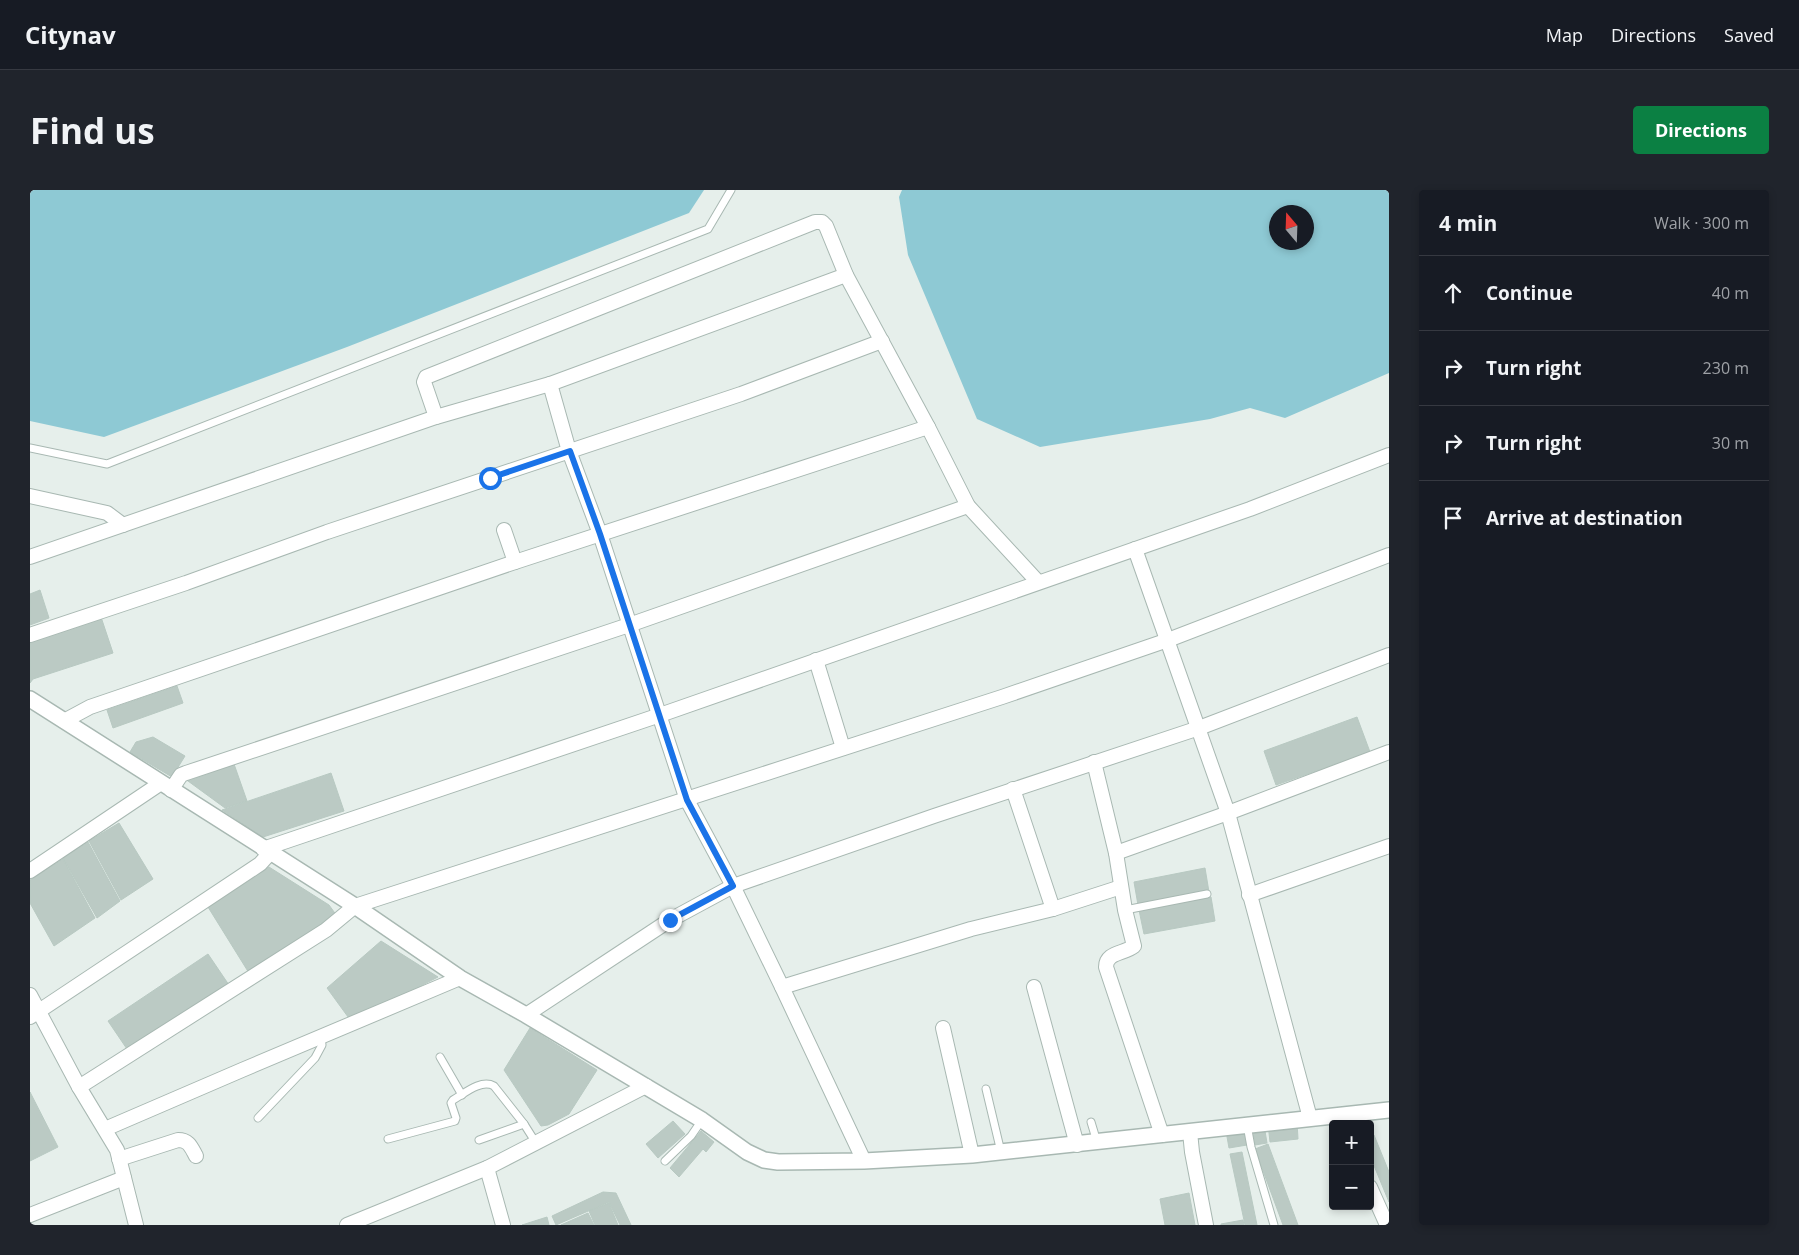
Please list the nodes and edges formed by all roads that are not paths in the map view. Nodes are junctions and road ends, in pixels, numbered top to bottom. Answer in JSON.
{"nodes":[{"id":1,"x":731,"y":190,"type":"edge"},
{"id":2,"x":846,"y":275,"type":"junction"},
{"id":3,"x":882,"y":341,"type":"junction"},
{"id":4,"x":550,"y":384,"type":"junction"},
{"id":5,"x":436,"y":418,"type":"junction"},
{"id":6,"x":928,"y":427,"type":"junction"},
{"id":7,"x":30,"y":448,"type":"edge"},
{"id":8,"x":570,"y":451,"type":"junction"},
{"id":9,"x":1389,"y":455,"type":"edge"},
{"id":10,"x":30,"y":496,"type":"edge"},
{"id":11,"x":968,"y":506,"type":"junction"},
{"id":12,"x":123,"y":526,"type":"junction"},
{"id":13,"x":504,"y":530,"type":"dead end"},
{"id":14,"x":600,"y":534,"type":"junction"},
{"id":15,"x":1136,"y":549,"type":"junction"},
{"id":16,"x":1389,"y":555,"type":"edge"},
{"id":17,"x":30,"y":556,"type":"edge"},
{"id":18,"x":515,"y":562,"type":"junction"},
{"id":19,"x":1038,"y":582,"type":"junction"},
{"id":20,"x":629,"y":625,"type":"junction"},
{"id":21,"x":30,"y":635,"type":"edge"},
{"id":22,"x":1168,"y":640,"type":"junction"},
{"id":23,"x":1389,"y":655,"type":"edge"},
{"id":24,"x":816,"y":660,"type":"junction"},
{"id":25,"x":30,"y":699,"type":"edge"},
{"id":26,"x":660,"y":715,"type":"junction"},
{"id":27,"x":64,"y":721,"type":"junction"},
{"id":28,"x":1199,"y":728,"type":"junction"},
{"id":29,"x":843,"y":748,"type":"junction"},
{"id":30,"x":1389,"y":752,"type":"edge"},
{"id":31,"x":1094,"y":762,"type":"junction"},
{"id":32,"x":166,"y":786,"type":"junction"},
{"id":33,"x":1013,"y":790,"type":"junction"},
{"id":34,"x":687,"y":800,"type":"junction"},
{"id":35,"x":1228,"y":813,"type":"junction"},
{"id":36,"x":1389,"y":846,"type":"edge"},
{"id":37,"x":267,"y":851,"type":"junction"},
{"id":38,"x":1116,"y":853,"type":"junction"},
{"id":39,"x":30,"y":871,"type":"edge"},
{"id":40,"x":733,"y":886,"type":"junction"},
{"id":41,"x":1121,"y":887,"type":"junction"},
{"id":42,"x":1207,"y":894,"type":"dead end"},
{"id":43,"x":1249,"y":895,"type":"junction"},
{"id":44,"x":355,"y":906,"type":"junction"},
{"id":45,"x":1053,"y":909,"type":"junction"},
{"id":46,"x":1125,"y":910,"type":"junction"},
{"id":47,"x":460,"y":978,"type":"junction"},
{"id":48,"x":782,"y":987,"type":"junction"},
{"id":49,"x":1034,"y":987,"type":"dead end"},
{"id":50,"x":30,"y":996,"type":"edge"},
{"id":51,"x":35,"y":1014,"type":"edge"},
{"id":52,"x":526,"y":1015,"type":"junction"},
{"id":53,"x":943,"y":1028,"type":"dead end"},
{"id":54,"x":321,"y":1038,"type":"junction"},
{"id":55,"x":440,"y":1056,"type":"dead end"},
{"id":56,"x":646,"y":1086,"type":"junction"},
{"id":57,"x":79,"y":1088,"type":"junction"},
{"id":58,"x":986,"y":1088,"type":"dead end"},
{"id":59,"x":462,"y":1095,"type":"junction"},
{"id":60,"x":1389,"y":1110,"type":"edge"},
{"id":61,"x":258,"y":1118,"type":"dead end"},
{"id":62,"x":1310,"y":1118,"type":"junction"},
{"id":63,"x":1348,"y":1119,"type":"edge"},
{"id":64,"x":702,"y":1120,"type":"junction"},
{"id":65,"x":1091,"y":1122,"type":"dead end"},
{"id":66,"x":524,"y":1124,"type":"junction"},
{"id":67,"x":1247,"y":1124,"type":"junction"},
{"id":68,"x":105,"y":1129,"type":"junction"},
{"id":69,"x":1190,"y":1132,"type":"junction"},
{"id":70,"x":1162,"y":1135,"type":"junction"},
{"id":71,"x":388,"y":1139,"type":"dead end"},
{"id":72,"x":479,"y":1140,"type":"dead end"},
{"id":73,"x":536,"y":1143,"type":"junction"},
{"id":74,"x":1097,"y":1143,"type":"junction"},
{"id":75,"x":1077,"y":1145,"type":"junction"},
{"id":76,"x":1001,"y":1152,"type":"junction"},
{"id":77,"x":972,"y":1155,"type":"junction"},
{"id":78,"x":196,"y":1156,"type":"dead end"},
{"id":79,"x":119,"y":1159,"type":"junction"},
{"id":80,"x":666,"y":1161,"type":"dead end"},
{"id":81,"x":864,"y":1161,"type":"junction"},
{"id":82,"x":487,"y":1168,"type":"junction"},
{"id":83,"x":124,"y":1178,"type":"junction"},
{"id":84,"x":1374,"y":1196,"type":"edge"},
{"id":85,"x":30,"y":1215,"type":"edge"},
{"id":86,"x":136,"y":1225,"type":"edge"},
{"id":87,"x":347,"y":1225,"type":"edge"},
{"id":88,"x":503,"y":1225,"type":"edge"},
{"id":89,"x":1206,"y":1225,"type":"edge"},
{"id":90,"x":1274,"y":1225,"type":"edge"},
{"id":91,"x":1387,"y":1225,"type":"edge"}],
"edges":[{"from":1,"to":7,"type":"lane"},
{"from":2,"to":3,"type":"street"},
{"from":2,"to":4,"type":"street"},
{"from":2,"to":5,"type":"street"},
{"from":3,"to":6,"type":"street"},
{"from":3,"to":8,"type":"street"},
{"from":4,"to":5,"type":"street"},
{"from":4,"to":8,"type":"street"},
{"from":5,"to":12,"type":"street"},
{"from":6,"to":11,"type":"street"},
{"from":6,"to":14,"type":"street"},
{"from":8,"to":14,"type":"street"},
{"from":8,"to":21,"type":"street"},
{"from":9,"to":15,"type":"street"},
{"from":10,"to":12,"type":"street"},
{"from":11,"to":19,"type":"street"},
{"from":11,"to":20,"type":"street"},
{"from":12,"to":17,"type":"street"},
{"from":13,"to":18,"type":"street"},
{"from":14,"to":18,"type":"street"},
{"from":14,"to":20,"type":"street"},
{"from":15,"to":19,"type":"street"},
{"from":15,"to":22,"type":"street"},
{"from":16,"to":22,"type":"street"},
{"from":18,"to":27,"type":"street"},
{"from":19,"to":24,"type":"street"},
{"from":20,"to":26,"type":"street"},
{"from":20,"to":32,"type":"street"},
{"from":22,"to":28,"type":"street"},
{"from":22,"to":29,"type":"street"},
{"from":23,"to":28,"type":"street"},
{"from":24,"to":26,"type":"street"},
{"from":24,"to":29,"type":"street"},
{"from":25,"to":27,"type":"street"},
{"from":26,"to":34,"type":"street"},
{"from":26,"to":37,"type":"street"},
{"from":27,"to":32,"type":"street"},
{"from":28,"to":31,"type":"street"},
{"from":28,"to":35,"type":"street"},
{"from":29,"to":34,"type":"street"},
{"from":30,"to":35,"type":"street"},
{"from":31,"to":33,"type":"street"},
{"from":31,"to":38,"type":"street"},
{"from":32,"to":37,"type":"street"},
{"from":32,"to":39,"type":"street"},
{"from":33,"to":40,"type":"street"},
{"from":33,"to":45,"type":"street"},
{"from":34,"to":40,"type":"street"},
{"from":34,"to":44,"type":"street"},
{"from":35,"to":38,"type":"street"},
{"from":35,"to":43,"type":"street"},
{"from":36,"to":43,"type":"street"},
{"from":37,"to":44,"type":"street"},
{"from":37,"to":51,"type":"street"},
{"from":38,"to":41,"type":"street"},
{"from":40,"to":48,"type":"street"},
{"from":40,"to":52,"type":"street"},
{"from":41,"to":45,"type":"street"},
{"from":41,"to":46,"type":"street"},
{"from":42,"to":46,"type":"lane"},
{"from":43,"to":62,"type":"street"},
{"from":44,"to":47,"type":"street"},
{"from":44,"to":57,"type":"street"},
{"from":45,"to":48,"type":"street"},
{"from":46,"to":70,"type":"street"},
{"from":47,"to":52,"type":"street"},
{"from":47,"to":54,"type":"street"},
{"from":48,"to":81,"type":"street"},
{"from":49,"to":75,"type":"street"},
{"from":50,"to":51,"type":"street"},
{"from":51,"to":57,"type":"street"},
{"from":52,"to":56,"type":"street"},
{"from":53,"to":77,"type":"street"},
{"from":54,"to":61,"type":"lane"},
{"from":54,"to":68,"type":"street"},
{"from":55,"to":59,"type":"lane"},
{"from":56,"to":64,"type":"street"},
{"from":56,"to":73,"type":"street"},
{"from":57,"to":68,"type":"street"},
{"from":58,"to":76,"type":"lane"},
{"from":59,"to":66,"type":"lane"},
{"from":59,"to":71,"type":"lane"},
{"from":60,"to":63,"type":"street"},
{"from":62,"to":63,"type":"street"},
{"from":62,"to":67,"type":"street"},
{"from":64,"to":80,"type":"lane"},
{"from":64,"to":81,"type":"street"},
{"from":65,"to":74,"type":"lane"},
{"from":66,"to":72,"type":"lane"},
{"from":66,"to":73,"type":"lane"},
{"from":67,"to":69,"type":"street"},
{"from":67,"to":90,"type":"lane"},
{"from":68,"to":79,"type":"street"},
{"from":69,"to":70,"type":"street"},
{"from":69,"to":89,"type":"street"},
{"from":70,"to":74,"type":"street"},
{"from":73,"to":82,"type":"street"},
{"from":74,"to":75,"type":"street"},
{"from":75,"to":76,"type":"street"},
{"from":76,"to":77,"type":"street"},
{"from":77,"to":81,"type":"street"},
{"from":78,"to":79,"type":"street"},
{"from":79,"to":83,"type":"street"},
{"from":82,"to":87,"type":"street"},
{"from":82,"to":88,"type":"street"},
{"from":83,"to":85,"type":"street"},
{"from":83,"to":86,"type":"street"},
{"from":84,"to":91,"type":"street"}]}
